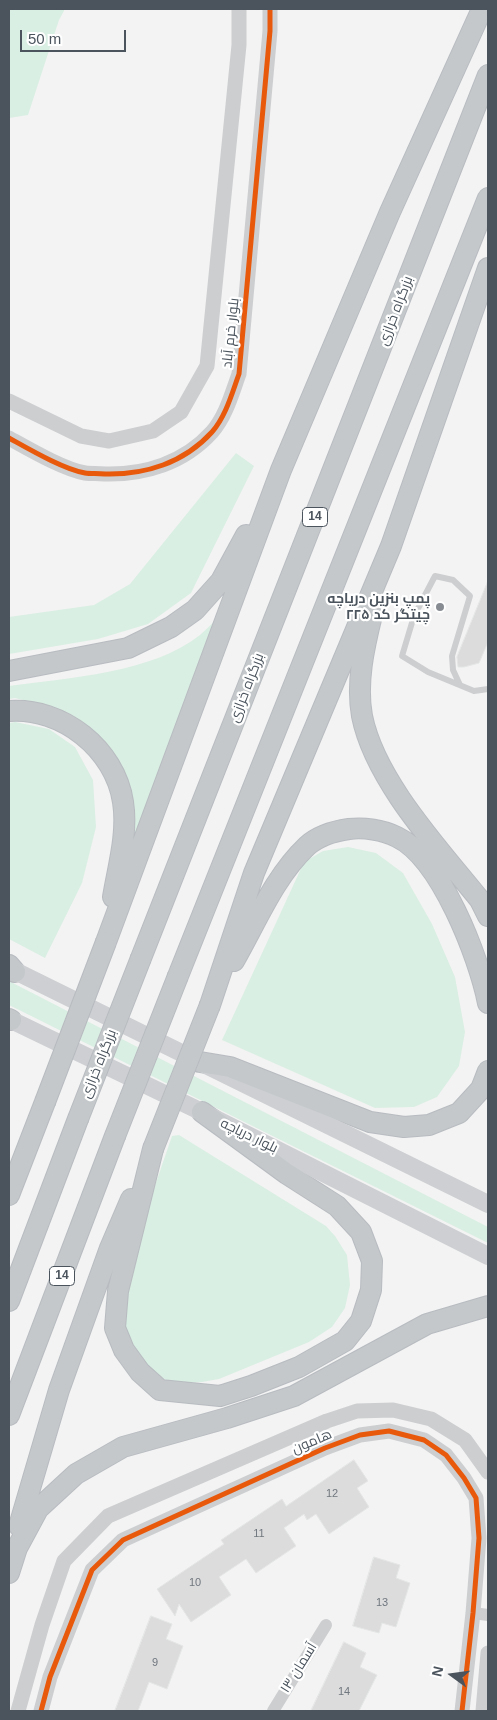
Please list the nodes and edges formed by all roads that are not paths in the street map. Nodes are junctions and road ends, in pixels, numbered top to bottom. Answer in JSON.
{"nodes":[{"id":1,"x":239,"y":9,"type":"edge"},
{"id":2,"x":270,"y":9,"type":"edge"},
{"id":3,"x":482,"y":9,"type":"edge"},
{"id":4,"x":488,"y":75,"type":"edge"},
{"id":5,"x":488,"y":198,"type":"edge"},
{"id":6,"x":488,"y":268,"type":"edge"},
{"id":7,"x":9,"y":402,"type":"edge"},
{"id":8,"x":9,"y":438,"type":"edge"},
{"id":9,"x":281,"y":470,"type":"junction"},
{"id":10,"x":391,"y":546,"type":"junction"},
{"id":11,"x":9,"y":671,"type":"edge"},
{"id":12,"x":460,"y":686,"type":"junction"},
{"id":13,"x":488,"y":689,"type":"edge"},
{"id":14,"x":9,"y":711,"type":"edge"},
{"id":15,"x":488,"y":916,"type":"edge"},
{"id":16,"x":106,"y":942,"type":"junction"},
{"id":17,"x":11,"y":968,"type":"edge"},
{"id":18,"x":488,"y":1003,"type":"edge"},
{"id":19,"x":210,"y":1005,"type":"junction"},
{"id":20,"x":9,"y":1019,"type":"edge"},
{"id":21,"x":200,"y":1062,"type":"junction"},
{"id":22,"x":488,"y":1070,"type":"edge"},
{"id":23,"x":45,"y":1102,"type":"junction"},
{"id":24,"x":202,"y":1112,"type":"junction"},
{"id":25,"x":153,"y":1150,"type":"junction"},
{"id":26,"x":9,"y":1156,"type":"edge"},
{"id":27,"x":9,"y":1194,"type":"edge"},
{"id":28,"x":488,"y":1204,"type":"edge"},
{"id":29,"x":488,"y":1256,"type":"edge"},
{"id":30,"x":9,"y":1301,"type":"edge"},
{"id":31,"x":488,"y":1306,"type":"edge"},
{"id":32,"x":9,"y":1415,"type":"edge"},
{"id":33,"x":488,"y":1472,"type":"edge"},
{"id":34,"x":9,"y":1562,"type":"edge"},
{"id":35,"x":9,"y":1573,"type":"edge"},
{"id":36,"x":473,"y":1612,"type":"junction"},
{"id":37,"x":488,"y":1615,"type":"edge"},
{"id":38,"x":326,"y":1625,"type":"dead end"},
{"id":39,"x":488,"y":1653,"type":"edge"},
{"id":40,"x":18,"y":1711,"type":"edge"},
{"id":41,"x":41,"y":1711,"type":"edge"},
{"id":42,"x":272,"y":1711,"type":"edge"},
{"id":43,"x":462,"y":1711,"type":"edge"},
{"id":44,"x":482,"y":1711,"type":"edge"}],
"edges":[{"from":1,"to":7,"type":"street","name":"بلوار خرم آباد"},
{"from":2,"to":8,"type":"street","name":"بلوار خرم آباد"},
{"from":3,"to":9,"type":"highway"},
{"from":4,"to":30,"type":"highway","name":"بزرگراه خرازی","number":"14","bridge":true},
{"from":5,"to":32,"type":"highway","number":"14","bridge":true},
{"from":6,"to":10,"type":"highway"},
{"from":9,"to":11,"type":"highway"},
{"from":9,"to":16,"type":"highway"},
{"from":10,"to":15,"type":"highway"},
{"from":10,"to":19,"type":"highway"},
{"from":12,"to":12,"type":"lane"},
{"from":12,"to":13,"type":"lane"},
{"from":14,"to":16,"type":"highway"},
{"from":16,"to":23,"type":"highway","bridge":true},
{"from":17,"to":21,"type":"main road"},
{"from":18,"to":19,"type":"highway"},
{"from":19,"to":25,"type":"highway","bridge":true},
{"from":20,"to":24,"type":"main road","name":"بلوار دریاچه"},
{"from":21,"to":22,"type":"highway"},
{"from":21,"to":28,"type":"main road"},
{"from":23,"to":26,"type":"highway"},
{"from":23,"to":27,"type":"highway"},
{"from":24,"to":25,"type":"highway"},
{"from":24,"to":29,"type":"main road","name":"بلوار دریاچه"},
{"from":25,"to":34,"type":"highway"},
{"from":31,"to":35,"type":"highway"},
{"from":33,"to":40,"type":"street","name":"هامون"},
{"from":36,"to":37,"type":"street"},
{"from":36,"to":41,"type":"street","name":"هامون"},
{"from":36,"to":43,"type":"street","name":"هامون"},
{"from":38,"to":42,"type":"street","name":"آسمان ۱۳"},
{"from":39,"to":44,"type":"street"}]}
